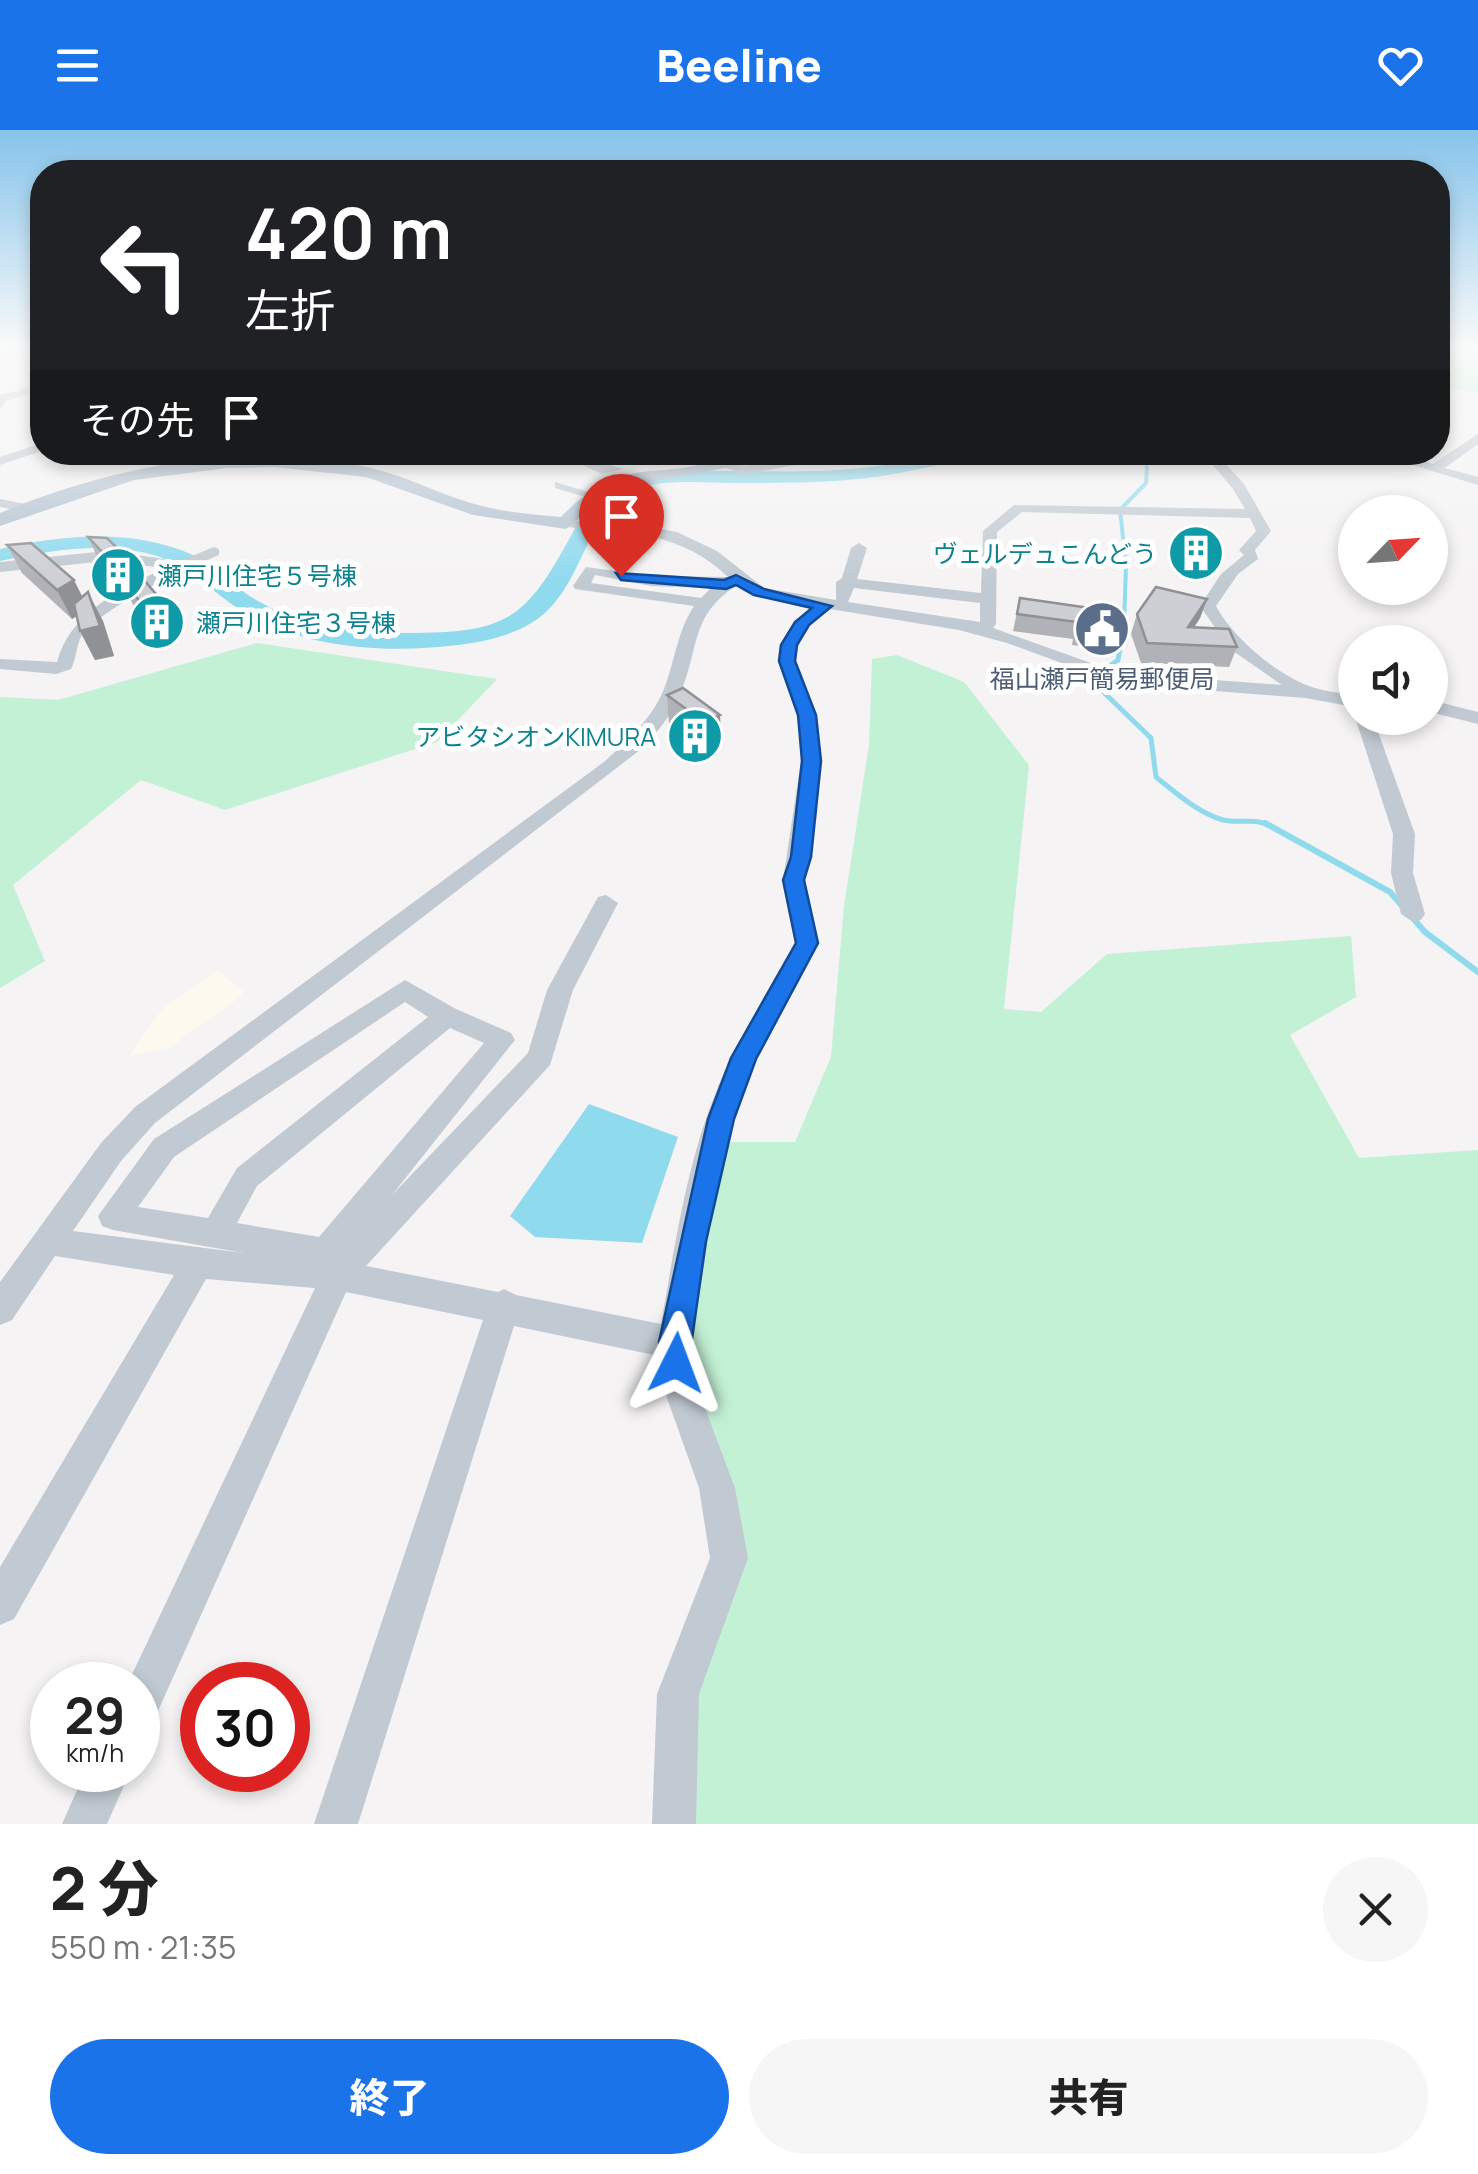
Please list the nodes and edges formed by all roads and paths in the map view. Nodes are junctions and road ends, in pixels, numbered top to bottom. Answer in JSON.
{"nodes":[{"id":1,"x":1478,"y":438,"type":"edge"},
{"id":2,"x":30,"y":451,"type":"edge"},
{"id":3,"x":1450,"y":458,"type":"edge"},
{"id":4,"x":0,"y":462,"type":"edge"},
{"id":5,"x":179,"y":465,"type":"edge"},
{"id":6,"x":299,"y":465,"type":"edge"},
{"id":7,"x":338,"y":465,"type":"edge"},
{"id":8,"x":590,"y":465,"type":"edge"},
{"id":9,"x":628,"y":465,"type":"edge"},
{"id":10,"x":708,"y":465,"type":"edge"},
{"id":11,"x":724,"y":465,"type":"edge"},
{"id":12,"x":777,"y":465,"type":"edge"},
{"id":13,"x":1220,"y":465,"type":"edge"},
{"id":14,"x":1421,"y":465,"type":"edge"},
{"id":15,"x":1441,"y":465,"type":"edge"},
{"id":16,"x":334,"y":468,"type":"junction"},
{"id":17,"x":1435,"y":469,"type":"junction"},
{"id":18,"x":624,"y":472,"type":"junction"},
{"id":19,"x":1478,"y":481,"type":"edge"},
{"id":20,"x":560,"y":485,"type":"dead end"},
{"id":21,"x":592,"y":495,"type":"junction"},
{"id":22,"x":0,"y":503,"type":"edge"},
{"id":23,"x":25,"y":508,"type":"junction"},
{"id":24,"x":1254,"y":514,"type":"junction"},
{"id":25,"x":0,"y":520,"type":"edge"},
{"id":26,"x":570,"y":523,"type":"junction"},
{"id":27,"x":859,"y":548,"type":"dead end"},
{"id":28,"x":214,"y":552,"type":"dead end"},
{"id":29,"x":182,"y":563,"type":"junction"},
{"id":30,"x":0,"y":567,"type":"edge"},
{"id":31,"x":731,"y":582,"type":"junction"},
{"id":32,"x":844,"y":582,"type":"junction"},
{"id":33,"x":988,"y":599,"type":"junction"},
{"id":34,"x":705,"y":603,"type":"junction"},
{"id":35,"x":834,"y":607,"type":"junction"},
{"id":36,"x":980,"y":630,"type":"junction"},
{"id":37,"x":0,"y":664,"type":"edge"},
{"id":38,"x":1305,"y":692,"type":"junction"},
{"id":39,"x":1338,"y":699,"type":"edge"},
{"id":40,"x":1448,"y":710,"type":"edge"},
{"id":41,"x":1478,"y":718,"type":"edge"},
{"id":42,"x":1370,"y":735,"type":"edge"},
{"id":43,"x":606,"y":903,"type":"dead end"},
{"id":44,"x":1413,"y":914,"type":"dead end"},
{"id":45,"x":447,"y":1016,"type":"junction"},
{"id":46,"x":46,"y":1242,"type":"junction"},
{"id":47,"x":207,"y":1250,"type":"junction"},
{"id":48,"x":329,"y":1267,"type":"junction"},
{"id":49,"x":504,"y":1305,"type":"junction"},
{"id":50,"x":0,"y":1309,"type":"edge"},
{"id":51,"x":674,"y":1342,"type":"junction"},
{"id":52,"x":0,"y":1605,"type":"edge"},
{"id":53,"x":158,"y":1662,"type":"edge"},
{"id":54,"x":98,"y":1792,"type":"edge"},
{"id":55,"x":84,"y":1824,"type":"edge"},
{"id":56,"x":336,"y":1824,"type":"edge"},
{"id":57,"x":674,"y":1824,"type":"edge"}],
"edges":[{"from":1,"to":3,"type":"street"},
{"from":2,"to":4,"type":"street"},
{"from":5,"to":23,"type":"main road"},
{"from":6,"to":16,"type":"main road"},
{"from":7,"to":16,"type":"street"},
{"from":8,"to":18,"type":"street"},
{"from":9,"to":18,"type":"street"},
{"from":10,"to":18,"type":"main road"},
{"from":11,"to":12,"type":"street"},
{"from":13,"to":24,"type":"street"},
{"from":14,"to":17,"type":"street"},
{"from":15,"to":17,"type":"street"},
{"from":16,"to":26,"type":"main road"},
{"from":17,"to":19,"type":"street"},
{"from":18,"to":21,"type":"main road"},
{"from":20,"to":21,"type":"street"},
{"from":21,"to":26,"type":"main road"},
{"from":22,"to":23,"type":"street"},
{"from":23,"to":25,"type":"main road"},
{"from":24,"to":33,"type":"street"},
{"from":24,"to":38,"type":"street"},
{"from":26,"to":31,"type":"street"},
{"from":27,"to":32,"type":"street"},
{"from":28,"to":29,"type":"street"},
{"from":29,"to":30,"type":"street"},
{"from":29,"to":37,"type":"street"},
{"from":31,"to":34,"type":"street"},
{"from":31,"to":34,"type":"street"},
{"from":31,"to":35,"type":"street"},
{"from":32,"to":33,"type":"street"},
{"from":32,"to":35,"type":"street"},
{"from":33,"to":36,"type":"street"},
{"from":34,"to":46,"type":"street"},
{"from":35,"to":36,"type":"street"},
{"from":35,"to":51,"type":"street"},
{"from":36,"to":38,"type":"street"},
{"from":38,"to":39,"type":"street"},
{"from":40,"to":41,"type":"street"},
{"from":42,"to":44,"type":"street"},
{"from":43,"to":48,"type":"street"},
{"from":45,"to":47,"type":"street"},
{"from":45,"to":47,"type":"street"},
{"from":45,"to":48,"type":"street"},
{"from":46,"to":47,"type":"street"},
{"from":46,"to":50,"type":"street"},
{"from":47,"to":48,"type":"street"},
{"from":47,"to":52,"type":"street"},
{"from":48,"to":49,"type":"street"},
{"from":48,"to":53,"type":"street"},
{"from":49,"to":51,"type":"street"},
{"from":49,"to":56,"type":"street"},
{"from":51,"to":57,"type":"street"},
{"from":54,"to":55,"type":"street"}]}
